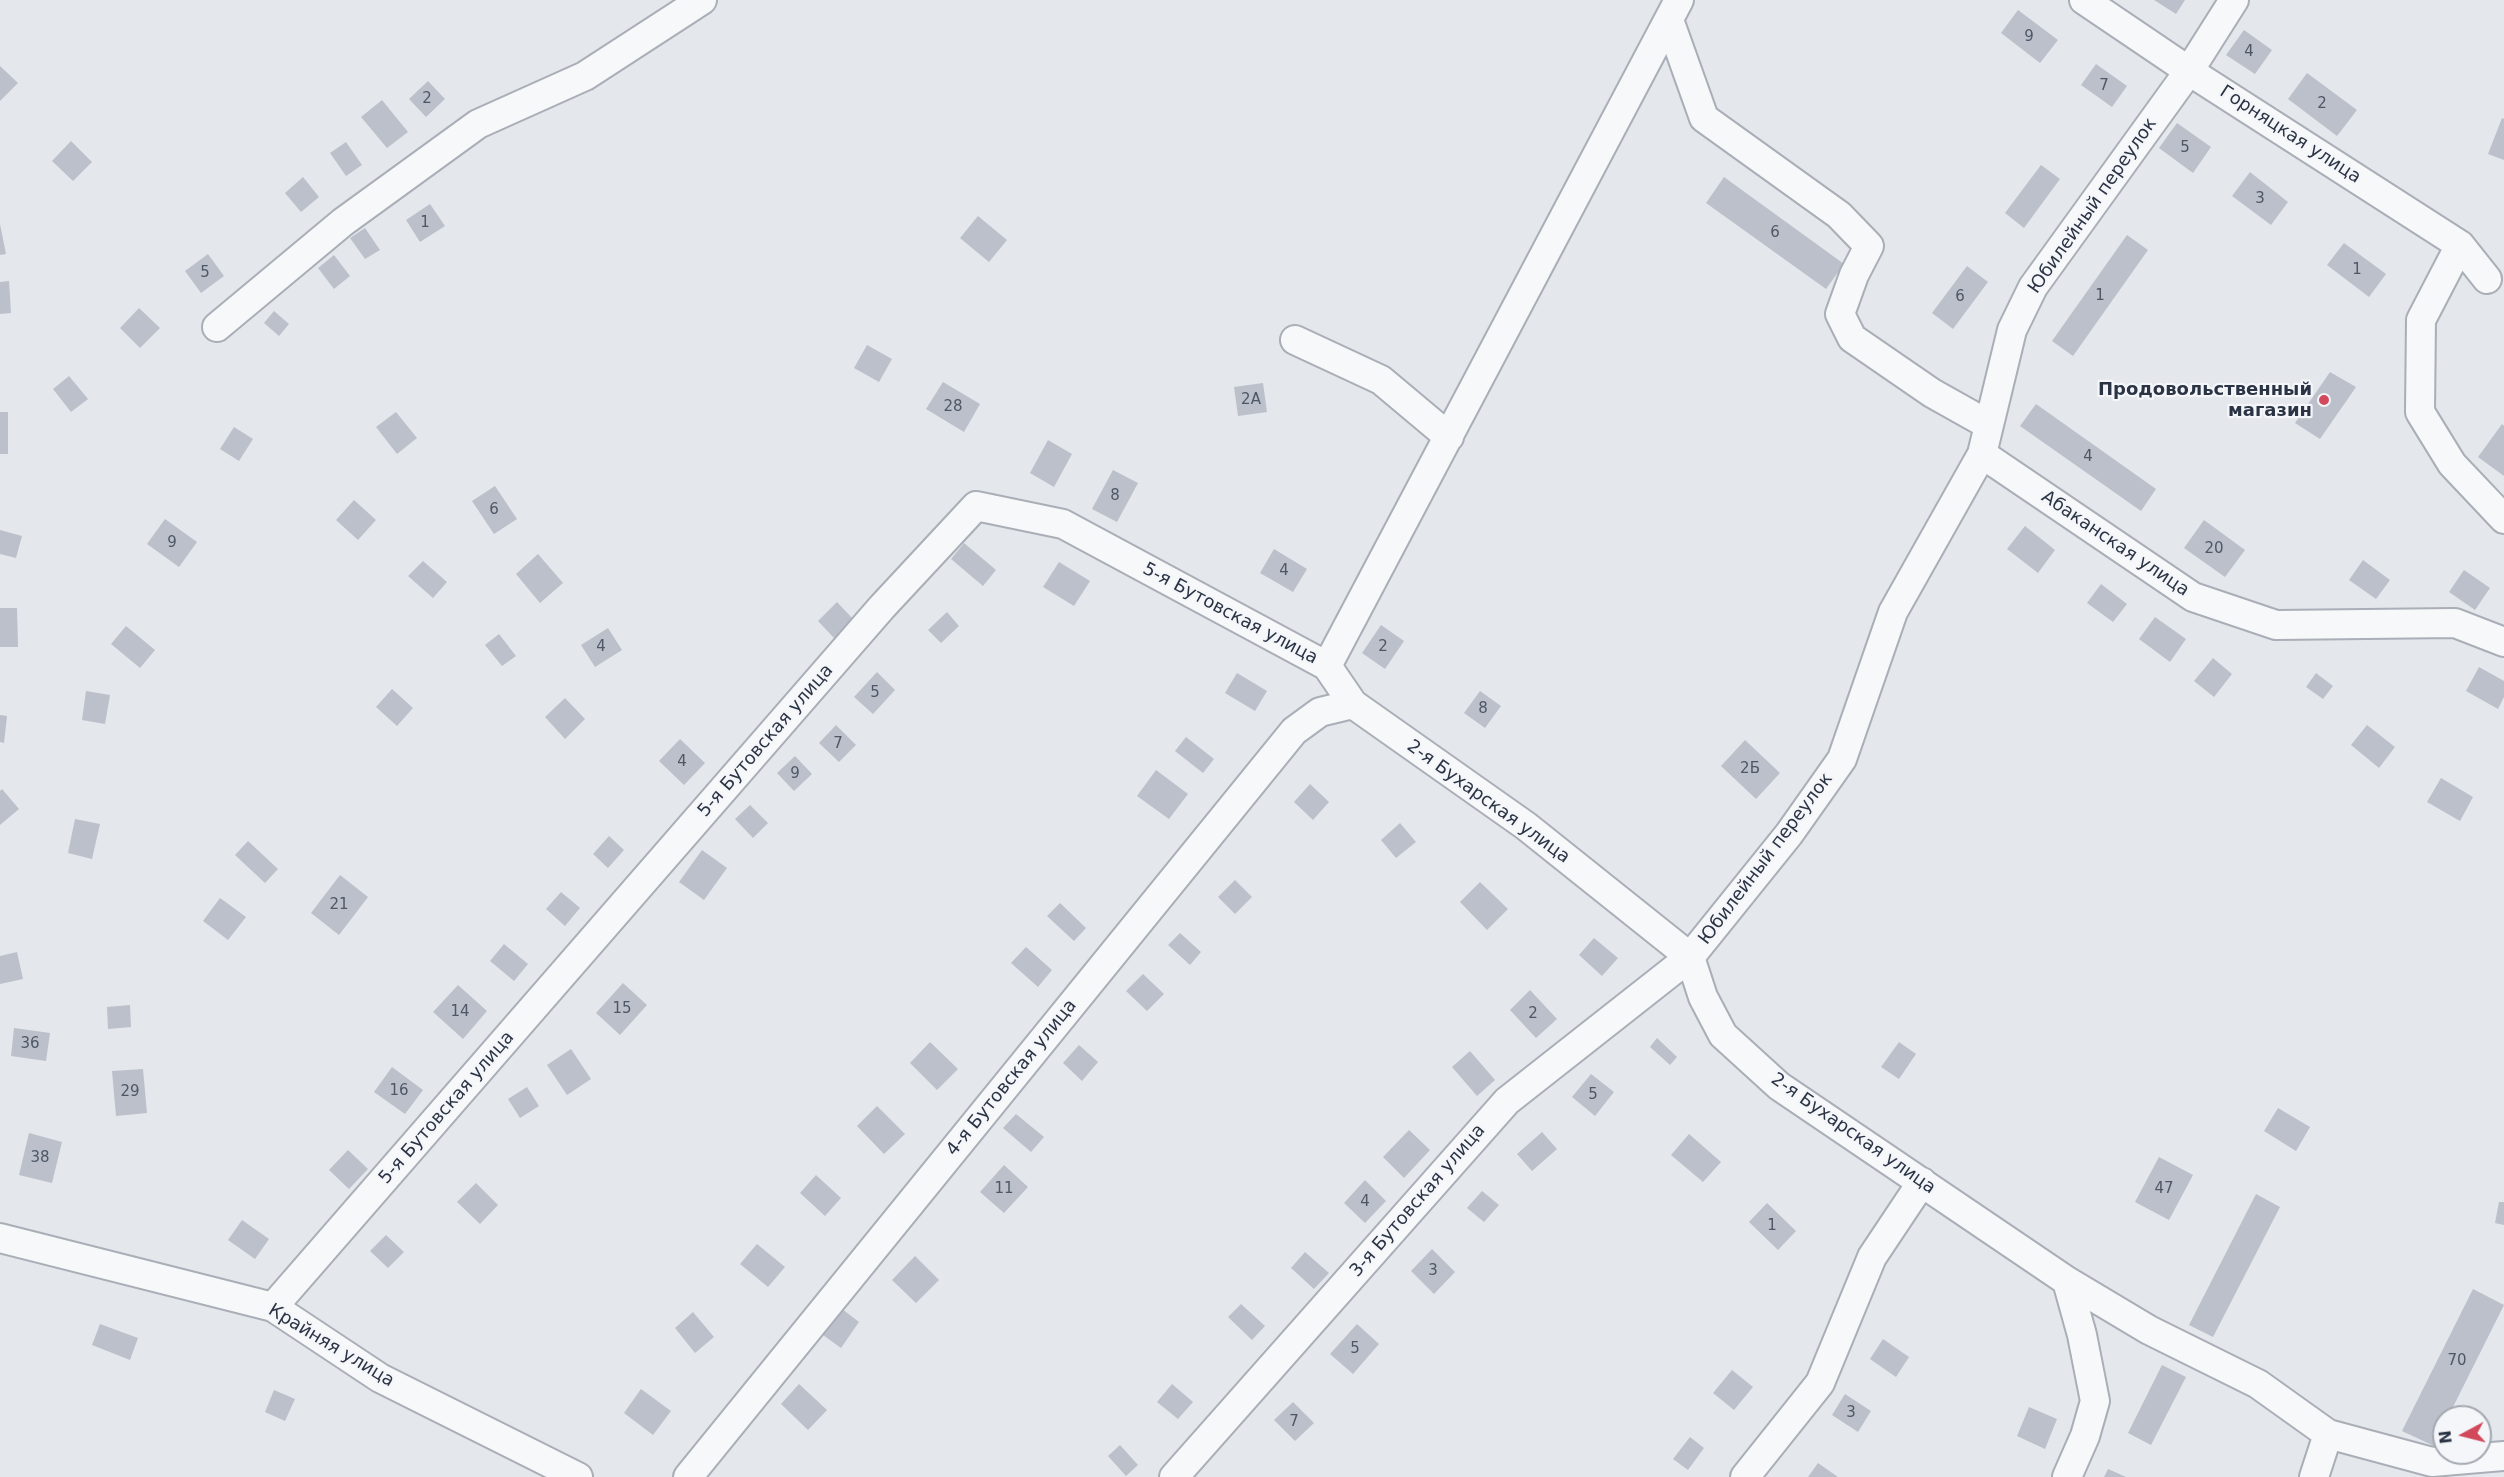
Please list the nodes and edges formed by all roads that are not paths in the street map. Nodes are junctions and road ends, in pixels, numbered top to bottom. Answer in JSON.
{"nodes":[{"id":1,"x":702,"y":0,"type":"edge"},
{"id":2,"x":2084,"y":0,"type":"edge"},
{"id":3,"x":2234,"y":0,"type":"edge"},
{"id":4,"x":1674,"y":10,"type":"edge"},
{"id":5,"x":2189,"y":71,"type":"junction"},
{"id":6,"x":2460,"y":245,"type":"junction"},
{"id":7,"x":2487,"y":279,"type":"dead end"},
{"id":8,"x":217,"y":327,"type":"dead end"},
{"id":9,"x":1295,"y":340,"type":"dead end"},
{"id":10,"x":1989,"y":425,"type":"junction"},
{"id":11,"x":1449,"y":437,"type":"junction"},
{"id":12,"x":1982,"y":454,"type":"junction"},
{"id":13,"x":2504,"y":519,"type":"edge"},
{"id":14,"x":2504,"y":642,"type":"edge"},
{"id":15,"x":1327,"y":666,"type":"junction"},
{"id":16,"x":1353,"y":704,"type":"junction"},
{"id":17,"x":1690,"y":957,"type":"junction"},
{"id":18,"x":1922,"y":1182,"type":"junction"},
{"id":19,"x":0,"y":1238,"type":"edge"},
{"id":20,"x":2067,"y":1281,"type":"junction"},
{"id":21,"x":273,"y":1307,"type":"junction"},
{"id":22,"x":2328,"y":1434,"type":"junction"},
{"id":23,"x":2504,"y":1456,"type":"edge"},
{"id":24,"x":578,"y":1477,"type":"edge"},
{"id":25,"x":688,"y":1477,"type":"edge"},
{"id":26,"x":1174,"y":1477,"type":"edge"},
{"id":27,"x":1745,"y":1477,"type":"edge"},
{"id":28,"x":2067,"y":1477,"type":"edge"},
{"id":29,"x":2314,"y":1477,"type":"edge"}],
"edges":[{"from":1,"to":8,"type":"street"},
{"from":2,"to":5,"type":"street","name":"Горняцкая улица"},
{"from":3,"to":5,"type":"street","name":"Юбилейный переулок"},
{"from":4,"to":10,"type":"street"},
{"from":4,"to":11,"type":"street"},
{"from":5,"to":6,"type":"street","name":"Горняцкая улица"},
{"from":5,"to":10,"type":"street","name":"Юбилейный переулок"},
{"from":6,"to":7,"type":"street","name":"Горняцкая улица"},
{"from":6,"to":13,"type":"street"},
{"from":9,"to":11,"type":"street"},
{"from":10,"to":12,"type":"street","name":"Юбилейный переулок"},
{"from":11,"to":15,"type":"street"},
{"from":12,"to":14,"type":"street","name":"Абаканская улица"},
{"from":12,"to":17,"type":"street","name":"Юбилейный переулок"},
{"from":15,"to":16,"type":"street","name":"5-я Бутовская улица"},
{"from":15,"to":21,"type":"street","name":"5-я Бутовская улица"},
{"from":16,"to":17,"type":"street","name":"2-я Бухарская улица"},
{"from":16,"to":25,"type":"street","name":"4-я Бутовская улица"},
{"from":17,"to":18,"type":"street","name":"2-я Бухарская улица"},
{"from":17,"to":26,"type":"street","name":"3-я Бутовская улица"},
{"from":18,"to":20,"type":"street","name":"2-я Бухарская улица"},
{"from":18,"to":27,"type":"street"},
{"from":19,"to":21,"type":"street","name":"Крайняя улица"},
{"from":20,"to":22,"type":"street","name":"2-я Бухарская улица"},
{"from":20,"to":28,"type":"street"},
{"from":21,"to":24,"type":"street","name":"Крайняя улица"},
{"from":22,"to":23,"type":"street"},
{"from":22,"to":29,"type":"street"}]}
